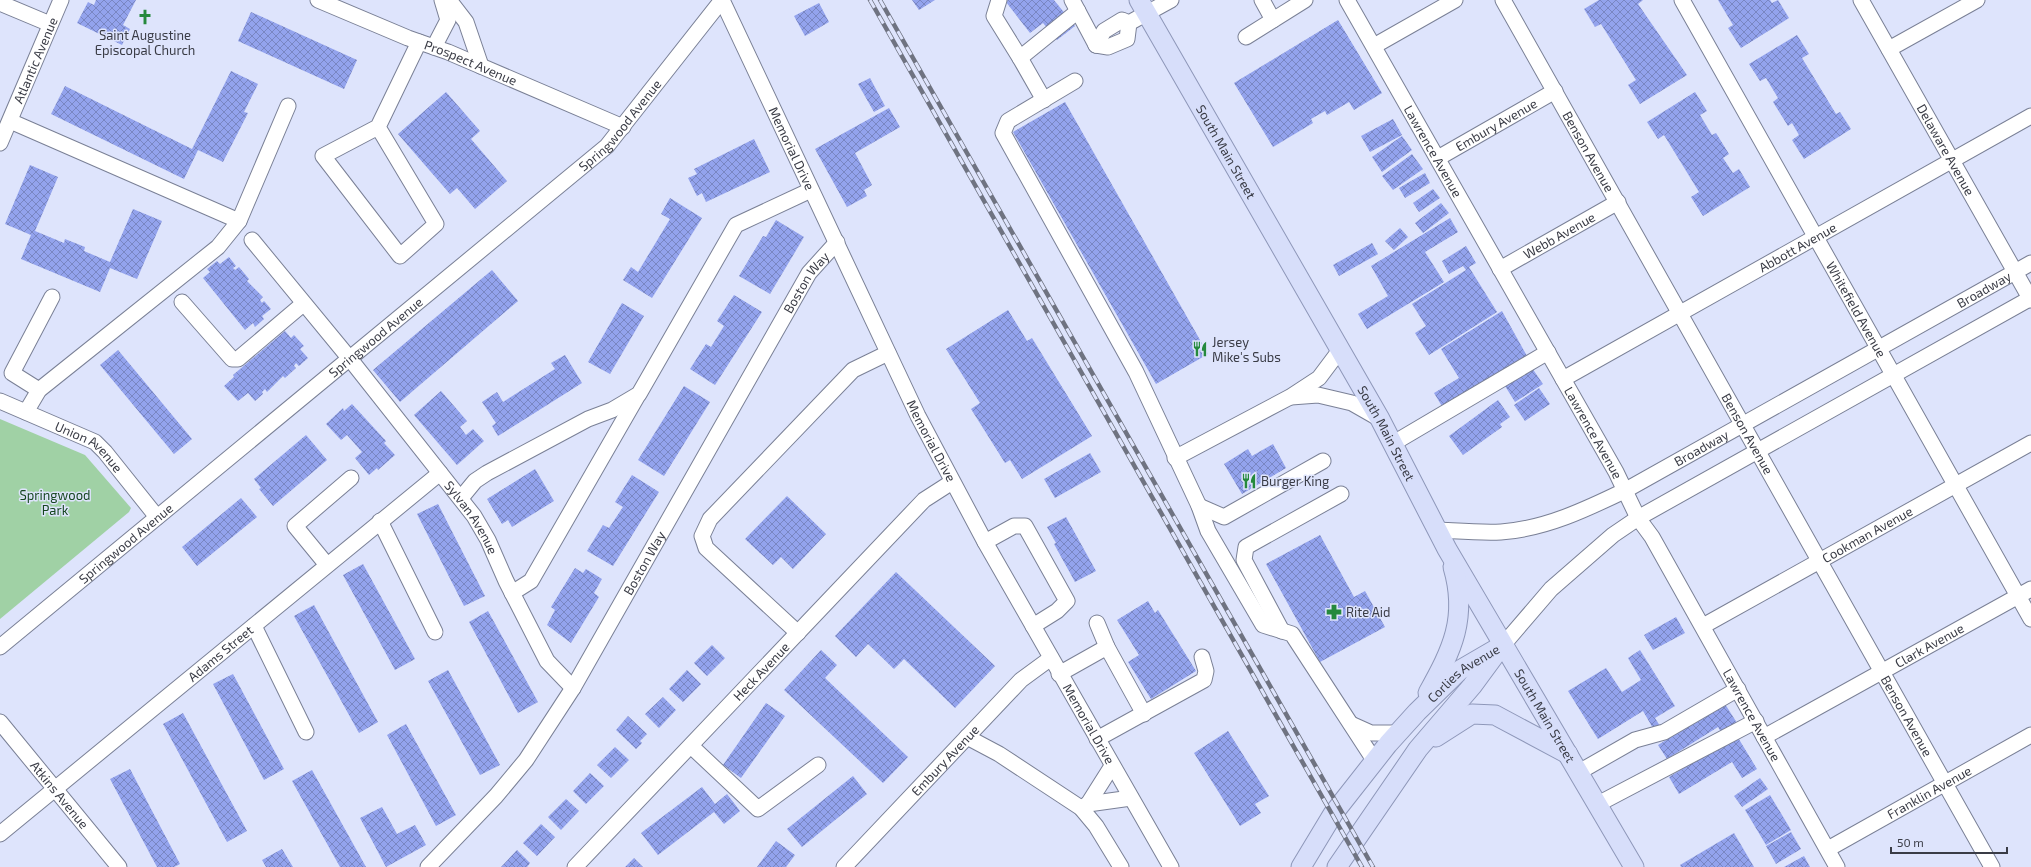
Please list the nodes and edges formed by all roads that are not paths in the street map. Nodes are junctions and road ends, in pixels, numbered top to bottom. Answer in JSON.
{"nodes":[{"id":1,"x":61,"y":0,"type":"edge"},
{"id":2,"x":318,"y":0,"type":"edge"},
{"id":3,"x":442,"y":0,"type":"edge"},
{"id":4,"x":449,"y":0,"type":"edge"},
{"id":5,"x":722,"y":0,"type":"edge"},
{"id":6,"x":1000,"y":0,"type":"edge"},
{"id":7,"x":1171,"y":0,"type":"edge"},
{"id":8,"x":1262,"y":0,"type":"edge"},
{"id":9,"x":1305,"y":0,"type":"edge"},
{"id":10,"x":1347,"y":0,"type":"edge"},
{"id":11,"x":1455,"y":0,"type":"edge"},
{"id":12,"x":1502,"y":0,"type":"edge"},
{"id":13,"x":1682,"y":0,"type":"edge"},
{"id":14,"x":1861,"y":0,"type":"edge"},
{"id":15,"x":1977,"y":0,"type":"edge"},
{"id":16,"x":0,"y":3,"type":"edge"},
{"id":17,"x":1145,"y":5,"type":"edge"},
{"id":18,"x":1075,"y":6,"type":"edge"},
{"id":19,"x":1273,"y":20,"type":"junction"},
{"id":20,"x":50,"y":24,"type":"junction"},
{"id":21,"x":1246,"y":37,"type":"dead end"},
{"id":22,"x":419,"y":42,"type":"junction"},
{"id":23,"x":1374,"y":46,"type":"junction"},
{"id":24,"x":434,"y":47,"type":"junction"},
{"id":25,"x":1889,"y":49,"type":"junction"},
{"id":26,"x":1020,"y":58,"type":"junction"},
{"id":27,"x":481,"y":66,"type":"junction"},
{"id":28,"x":1075,"y":81,"type":"dead end"},
{"id":29,"x":1555,"y":91,"type":"junction"},
{"id":30,"x":1044,"y":100,"type":"junction"},
{"id":31,"x":288,"y":106,"type":"dead end"},
{"id":32,"x":2031,"y":116,"type":"edge"},
{"id":33,"x":10,"y":121,"type":"junction"},
{"id":34,"x":378,"y":127,"type":"junction"},
{"id":35,"x":623,"y":127,"type":"junction"},
{"id":36,"x":1,"y":140,"type":"edge"},
{"id":37,"x":1438,"y":158,"type":"junction"},
{"id":38,"x":1952,"y":161,"type":"junction"},
{"id":39,"x":812,"y":190,"type":"junction"},
{"id":40,"x":1618,"y":202,"type":"junction"},
{"id":41,"x":239,"y":221,"type":"junction"},
{"id":42,"x":1815,"y":238,"type":"junction"},
{"id":43,"x":252,"y":240,"type":"dead end"},
{"id":44,"x":837,"y":242,"type":"junction"},
{"id":45,"x":2031,"y":262,"type":"edge"},
{"id":46,"x":1500,"y":269,"type":"junction"},
{"id":47,"x":2015,"y":272,"type":"junction"},
{"id":48,"x":52,"y":297,"type":"dead end"},
{"id":49,"x":2031,"y":299,"type":"edge"},
{"id":50,"x":182,"y":302,"type":"dead end"},
{"id":51,"x":303,"y":304,"type":"junction"},
{"id":52,"x":1681,"y":314,"type":"junction"},
{"id":53,"x":1879,"y":349,"type":"junction"},
{"id":54,"x":1340,"y":350,"type":"junction"},
{"id":55,"x":1548,"y":352,"type":"junction"},
{"id":56,"x":888,"y":353,"type":"junction"},
{"id":57,"x":350,"y":359,"type":"junction"},
{"id":58,"x":1894,"y":376,"type":"junction"},
{"id":59,"x":1563,"y":379,"type":"junction"},
{"id":60,"x":39,"y":390,"type":"junction"},
{"id":61,"x":639,"y":394,"type":"junction"},
{"id":62,"x":1290,"y":397,"type":"junction"},
{"id":63,"x":0,"y":401,"type":"edge"},
{"id":64,"x":26,"y":412,"type":"junction"},
{"id":65,"x":1380,"y":419,"type":"junction"},
{"id":66,"x":1743,"y":425,"type":"junction"},
{"id":67,"x":2031,"y":443,"type":"edge"},
{"id":68,"x":1392,"y":444,"type":"junction"},
{"id":69,"x":1758,"y":452,"type":"junction"},
{"id":70,"x":1176,"y":458,"type":"junction"},
{"id":71,"x":1323,"y":461,"type":"dead end"},
{"id":72,"x":440,"y":472,"type":"junction"},
{"id":73,"x":351,"y":478,"type":"dead end"},
{"id":74,"x":952,"y":482,"type":"junction"},
{"id":75,"x":1956,"y":485,"type":"junction"},
{"id":76,"x":1626,"y":490,"type":"junction"},
{"id":77,"x":1341,"y":494,"type":"dead end"},
{"id":78,"x":461,"y":498,"type":"junction"},
{"id":79,"x":1199,"y":506,"type":"junction"},
{"id":80,"x":157,"y":518,"type":"junction"},
{"id":81,"x":1638,"y":518,"type":"junction"},
{"id":82,"x":380,"y":521,"type":"junction"},
{"id":83,"x":1437,"y":530,"type":"junction"},
{"id":84,"x":985,"y":542,"type":"junction"},
{"id":85,"x":1447,"y":549,"type":"junction"},
{"id":86,"x":1820,"y":562,"type":"junction"},
{"id":87,"x":327,"y":565,"type":"junction"},
{"id":88,"x":2024,"y":592,"type":"edge"},
{"id":89,"x":512,"y":593,"type":"junction"},
{"id":90,"x":2031,"y":619,"type":"edge"},
{"id":91,"x":1097,"y":623,"type":"dead end"},
{"id":92,"x":254,"y":626,"type":"junction"},
{"id":93,"x":1033,"y":626,"type":"junction"},
{"id":94,"x":1703,"y":626,"type":"junction"},
{"id":95,"x":1282,"y":631,"type":"junction"},
{"id":96,"x":435,"y":632,"type":"dead end"},
{"id":97,"x":798,"y":633,"type":"junction"},
{"id":98,"x":1503,"y":645,"type":"junction"},
{"id":99,"x":0,"y":647,"type":"edge"},
{"id":100,"x":1107,"y":647,"type":"junction"},
{"id":101,"x":1202,"y":657,"type":"dead end"},
{"id":102,"x":1050,"y":658,"type":"junction"},
{"id":103,"x":1882,"y":672,"type":"junction"},
{"id":104,"x":1059,"y":674,"type":"junction"},
{"id":105,"x":573,"y":688,"type":"junction"},
{"id":106,"x":1738,"y":689,"type":"junction"},
{"id":107,"x":1417,"y":712,"type":"junction"},
{"id":108,"x":1144,"y":714,"type":"junction"},
{"id":109,"x":1756,"y":721,"type":"junction"},
{"id":110,"x":0,"y":722,"type":"edge"},
{"id":111,"x":1351,"y":724,"type":"junction"},
{"id":112,"x":306,"y":732,"type":"dead end"},
{"id":113,"x":1398,"y":733,"type":"junction"},
{"id":114,"x":2031,"y":735,"type":"edge"},
{"id":115,"x":967,"y":737,"type":"junction"},
{"id":116,"x":1764,"y":737,"type":"junction"},
{"id":117,"x":1097,"y":739,"type":"junction"},
{"id":118,"x":691,"y":746,"type":"junction"},
{"id":119,"x":1418,"y":749,"type":"junction"},
{"id":120,"x":1570,"y":756,"type":"junction"},
{"id":121,"x":1374,"y":760,"type":"junction"},
{"id":122,"x":818,"y":765,"type":"dead end"},
{"id":123,"x":1112,"y":766,"type":"junction"},
{"id":124,"x":1579,"y":772,"type":"junction"},
{"id":125,"x":1945,"y":783,"type":"junction"},
{"id":126,"x":54,"y":788,"type":"junction"},
{"id":127,"x":1131,"y":798,"type":"junction"},
{"id":128,"x":1598,"y":804,"type":"junction"},
{"id":129,"x":1085,"y":806,"type":"junction"},
{"id":130,"x":0,"y":834,"type":"edge"},
{"id":131,"x":1828,"y":849,"type":"junction"},
{"id":132,"x":119,"y":867,"type":"edge"},
{"id":133,"x":428,"y":867,"type":"edge"},
{"id":134,"x":575,"y":867,"type":"edge"},
{"id":135,"x":844,"y":867,"type":"edge"},
{"id":136,"x":1121,"y":867,"type":"edge"},
{"id":137,"x":1171,"y":867,"type":"edge"},
{"id":138,"x":1301,"y":867,"type":"edge"},
{"id":139,"x":1337,"y":867,"type":"edge"},
{"id":140,"x":1634,"y":867,"type":"edge"},
{"id":141,"x":1837,"y":867,"type":"edge"},
{"id":142,"x":1992,"y":867,"type":"edge"}],
"edges":[{"from":1,"to":20,"type":"street","name":"Atlantic Avenue"},
{"from":2,"to":22,"type":"street","name":"Prospect Avenue"},
{"from":3,"to":24,"type":"street"},
{"from":4,"to":27,"type":"street"},
{"from":5,"to":35,"type":"street","name":"Springwood Avenue"},
{"from":5,"to":39,"type":"street","name":"Memorial Drive"},
{"from":6,"to":26,"type":"street"},
{"from":7,"to":17,"type":"street"},
{"from":8,"to":19,"type":"street"},
{"from":9,"to":19,"type":"street"},
{"from":10,"to":23,"type":"street","name":"Lawrence Avenue"},
{"from":11,"to":23,"type":"street"},
{"from":12,"to":29,"type":"street","name":"Benson Avenue"},
{"from":13,"to":42,"type":"street","name":"Whitefield Avenue"},
{"from":14,"to":25,"type":"street","name":"Delaware Avenue"},
{"from":15,"to":25,"type":"street"},
{"from":16,"to":20,"type":"street"},
{"from":17,"to":18,"type":"street"},
{"from":17,"to":54,"type":"main road","name":"South Main Street"},
{"from":18,"to":26,"type":"street"},
{"from":19,"to":21,"type":"street"},
{"from":20,"to":33,"type":"street","name":"Atlantic Avenue"},
{"from":22,"to":24,"type":"street","name":"Prospect Avenue"},
{"from":22,"to":34,"type":"street"},
{"from":23,"to":37,"type":"street","name":"Lawrence Avenue"},
{"from":24,"to":27,"type":"street","name":"Prospect Avenue"},
{"from":25,"to":38,"type":"street","name":"Delaware Avenue"},
{"from":26,"to":30,"type":"street"},
{"from":27,"to":35,"type":"street","name":"Prospect Avenue"},
{"from":28,"to":30,"type":"street"},
{"from":29,"to":37,"type":"street","name":"Embury Avenue"},
{"from":29,"to":40,"type":"street","name":"Benson Avenue"},
{"from":30,"to":70,"type":"street"},
{"from":31,"to":41,"type":"street"},
{"from":32,"to":38,"type":"street","name":"Abbott Avenue"},
{"from":33,"to":36,"type":"street","name":"Atlantic Avenue"},
{"from":33,"to":41,"type":"street"},
{"from":34,"to":34,"type":"street"},
{"from":35,"to":57,"type":"street","name":"Springwood Avenue"},
{"from":37,"to":46,"type":"street","name":"Lawrence Avenue"},
{"from":38,"to":42,"type":"street","name":"Abbott Avenue"},
{"from":38,"to":47,"type":"street","name":"Delaware Avenue"},
{"from":39,"to":44,"type":"street","name":"Memorial Drive"},
{"from":39,"to":61,"type":"street"},
{"from":40,"to":46,"type":"street","name":"Webb Avenue"},
{"from":40,"to":52,"type":"street","name":"Benson Avenue"},
{"from":41,"to":60,"type":"street"},
{"from":42,"to":52,"type":"street","name":"Abbott Avenue"},
{"from":42,"to":53,"type":"street","name":"Whitefield Avenue"},
{"from":43,"to":51,"type":"street","name":"Sylvan Avenue"},
{"from":44,"to":56,"type":"street","name":"Memorial Drive"},
{"from":44,"to":105,"type":"street","name":"Boston Way"},
{"from":45,"to":47,"type":"street","name":"Broadway"},
{"from":46,"to":55,"type":"street","name":"Lawrence Avenue"},
{"from":47,"to":49,"type":"street","name":"Delaware Avenue"},
{"from":47,"to":53,"type":"street","name":"Broadway"},
{"from":48,"to":60,"type":"street"},
{"from":49,"to":58,"type":"street"},
{"from":50,"to":51,"type":"street"},
{"from":51,"to":57,"type":"street","name":"Sylvan Avenue"},
{"from":52,"to":59,"type":"street","name":"Abbott Avenue"},
{"from":52,"to":66,"type":"street","name":"Benson Avenue"},
{"from":53,"to":58,"type":"street","name":"Whitefield Avenue"},
{"from":53,"to":66,"type":"street","name":"Broadway"},
{"from":54,"to":62,"type":"street"},
{"from":54,"to":65,"type":"main road","name":"South Main Street"},
{"from":55,"to":59,"type":"street","name":"Lawrence Avenue"},
{"from":55,"to":68,"type":"street"},
{"from":56,"to":74,"type":"street","name":"Memorial Drive"},
{"from":56,"to":97,"type":"street"},
{"from":57,"to":72,"type":"street","name":"Sylvan Avenue"},
{"from":57,"to":80,"type":"street","name":"Springwood Avenue"},
{"from":58,"to":69,"type":"street"},
{"from":58,"to":75,"type":"street","name":"Whitefield Avenue"},
{"from":59,"to":76,"type":"street","name":"Lawrence Avenue"},
{"from":60,"to":64,"type":"street"},
{"from":61,"to":78,"type":"street"},
{"from":61,"to":89,"type":"street"},
{"from":62,"to":65,"type":"street"},
{"from":62,"to":70,"type":"street"},
{"from":63,"to":64,"type":"street","name":"Union Avenue"},
{"from":64,"to":80,"type":"street","name":"Union Avenue"},
{"from":65,"to":68,"type":"main road","name":"South Main Street"},
{"from":66,"to":69,"type":"street","name":"Benson Avenue"},
{"from":66,"to":76,"type":"street","name":"Broadway"},
{"from":67,"to":75,"type":"street","name":"Cookman Avenue"},
{"from":68,"to":83,"type":"main road","name":"South Main Street"},
{"from":69,"to":81,"type":"street"},
{"from":69,"to":86,"type":"street","name":"Benson Avenue"},
{"from":70,"to":79,"type":"street"},
{"from":71,"to":79,"type":"street"},
{"from":72,"to":78,"type":"street","name":"Sylvan Avenue"},
{"from":72,"to":82,"type":"street","name":"Adams Street"},
{"from":73,"to":87,"type":"street"},
{"from":74,"to":84,"type":"street","name":"Memorial Drive"},
{"from":74,"to":97,"type":"street","name":"Heck Avenue"},
{"from":75,"to":86,"type":"street","name":"Cookman Avenue"},
{"from":75,"to":88,"type":"street","name":"Whitefield Avenue"},
{"from":76,"to":81,"type":"street","name":"Lawrence Avenue"},
{"from":76,"to":83,"type":"street","name":"Broadway"},
{"from":77,"to":95,"type":"street"},
{"from":78,"to":89,"type":"street","name":"Sylvan Avenue"},
{"from":79,"to":95,"type":"street"},
{"from":80,"to":99,"type":"street","name":"Springwood Avenue"},
{"from":81,"to":94,"type":"street","name":"Lawrence Avenue"},
{"from":81,"to":98,"type":"street"},
{"from":82,"to":87,"type":"street","name":"Adams Street"},
{"from":82,"to":96,"type":"street"},
{"from":83,"to":85,"type":"main road","name":"South Main Street"},
{"from":84,"to":93,"type":"street","name":"Memorial Drive"},
{"from":84,"to":93,"type":"street"},
{"from":85,"to":98,"type":"main road","name":"South Main Street"},
{"from":85,"to":107,"type":"main road"},
{"from":86,"to":94,"type":"street","name":"Cookman Avenue"},
{"from":86,"to":103,"type":"street","name":"Benson Avenue"},
{"from":87,"to":92,"type":"street","name":"Adams Street"},
{"from":88,"to":90,"type":"street","name":"Whitefield Avenue"},
{"from":88,"to":103,"type":"street","name":"Clark Avenue"},
{"from":89,"to":105,"type":"street","name":"Sylvan Avenue"},
{"from":91,"to":100,"type":"street"},
{"from":92,"to":112,"type":"street"},
{"from":92,"to":126,"type":"street","name":"Adams Street"},
{"from":93,"to":102,"type":"street","name":"Memorial Drive"},
{"from":94,"to":106,"type":"street","name":"Lawrence Avenue"},
{"from":95,"to":111,"type":"street"},
{"from":97,"to":118,"type":"street","name":"Heck Avenue"},
{"from":98,"to":107,"type":"main road","name":"Corlies Avenue"},
{"from":98,"to":119,"type":"main road","name":"Corlies Avenue"},
{"from":98,"to":120,"type":"main road","name":"South Main Street"},
{"from":100,"to":104,"type":"street"},
{"from":100,"to":108,"type":"street"},
{"from":101,"to":108,"type":"street"},
{"from":102,"to":104,"type":"street","name":"Memorial Drive"},
{"from":102,"to":115,"type":"street","name":"Embury Avenue"},
{"from":103,"to":116,"type":"street","name":"Clark Avenue"},
{"from":103,"to":125,"type":"street","name":"Benson Avenue"},
{"from":104,"to":117,"type":"street","name":"Memorial Drive"},
{"from":105,"to":133,"type":"street","name":"Boston Way"},
{"from":106,"to":109,"type":"street","name":"Lawrence Avenue"},
{"from":106,"to":124,"type":"street"},
{"from":107,"to":113,"type":"main road","name":"Corlies Avenue"},
{"from":108,"to":117,"type":"street"},
{"from":109,"to":116,"type":"street","name":"Lawrence Avenue"},
{"from":109,"to":128,"type":"street"},
{"from":110,"to":126,"type":"street","name":"Atkins Avenue"},
{"from":111,"to":113,"type":"street"},
{"from":111,"to":121,"type":"street"},
{"from":113,"to":121,"type":"main road","name":"Corlies Avenue"},
{"from":114,"to":125,"type":"street","name":"Franklin Avenue"},
{"from":115,"to":129,"type":"street"},
{"from":115,"to":135,"type":"street","name":"Embury Avenue"},
{"from":116,"to":131,"type":"street","name":"Lawrence Avenue"},
{"from":117,"to":123,"type":"street","name":"Memorial Drive"},
{"from":118,"to":122,"type":"street"},
{"from":118,"to":134,"type":"street","name":"Heck Avenue"},
{"from":119,"to":120,"type":"main road"},
{"from":119,"to":139,"type":"main road","name":"Corlies Avenue"},
{"from":120,"to":124,"type":"main road","name":"South Main Street"},
{"from":121,"to":138,"type":"main road","name":"Corlies Avenue"},
{"from":123,"to":127,"type":"street","name":"Memorial Drive"},
{"from":123,"to":129,"type":"street"},
{"from":124,"to":128,"type":"main road","name":"South Main Street"},
{"from":125,"to":131,"type":"street","name":"Franklin Avenue"},
{"from":125,"to":142,"type":"street","name":"Benson Avenue"},
{"from":126,"to":130,"type":"street","name":"Adams Street"},
{"from":126,"to":132,"type":"street","name":"Atkins Avenue"},
{"from":127,"to":129,"type":"street"},
{"from":127,"to":137,"type":"street","name":"Memorial Drive"},
{"from":128,"to":140,"type":"main road","name":"South Main Street"},
{"from":129,"to":136,"type":"street"},
{"from":131,"to":141,"type":"street","name":"Lawrence Avenue"}]}
